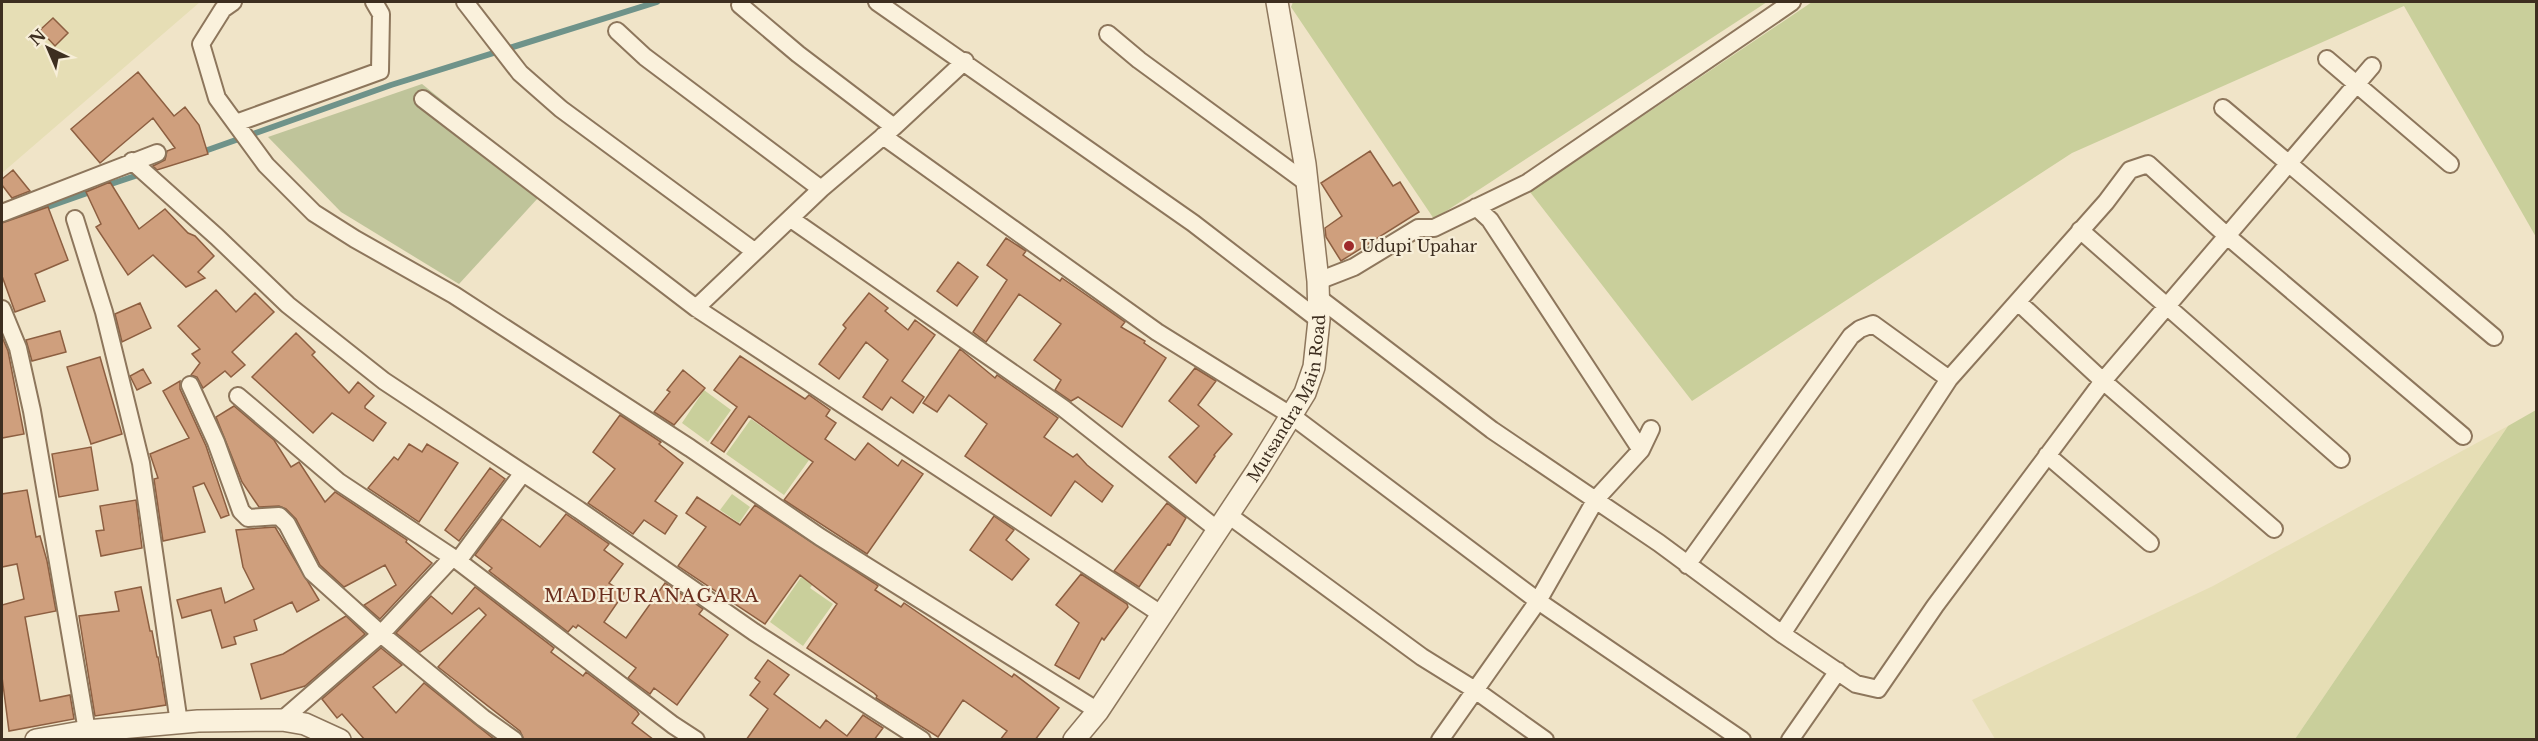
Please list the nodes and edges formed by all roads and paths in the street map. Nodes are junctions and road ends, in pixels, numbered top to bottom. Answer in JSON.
{"nodes":[{"id":1,"x":233,"y":2,"type":"edge"},
{"id":2,"x":374,"y":2,"type":"edge"},
{"id":3,"x":465,"y":2,"type":"edge"},
{"id":4,"x":877,"y":2,"type":"edge"},
{"id":5,"x":1277,"y":2,"type":"edge"},
{"id":6,"x":1792,"y":2,"type":"edge"},
{"id":7,"x":740,"y":5,"type":"dead end"},
{"id":8,"x":617,"y":31,"type":"dead end"},
{"id":9,"x":1108,"y":34,"type":"dead end"},
{"id":10,"x":2327,"y":59,"type":"dead end"},
{"id":11,"x":965,"y":61,"type":"junction"},
{"id":12,"x":2372,"y":66,"type":"dead end"},
{"id":13,"x":2356,"y":85,"type":"junction"},
{"id":14,"x":423,"y":99,"type":"dead end"},
{"id":15,"x":2223,"y":108,"type":"dead end"},
{"id":16,"x":236,"y":123,"type":"junction"},
{"id":17,"x":889,"y":131,"type":"junction"},
{"id":18,"x":157,"y":153,"type":"dead end"},
{"id":19,"x":132,"y":161,"type":"junction"},
{"id":20,"x":2287,"y":163,"type":"junction"},
{"id":21,"x":2450,"y":164,"type":"dead end"},
{"id":22,"x":1307,"y":183,"type":"junction"},
{"id":23,"x":821,"y":189,"type":"junction"},
{"id":24,"x":1476,"y":207,"type":"junction"},
{"id":25,"x":2,"y":213,"type":"edge"},
{"id":26,"x":75,"y":219,"type":"dead end"},
{"id":27,"x":791,"y":219,"type":"junction"},
{"id":28,"x":2080,"y":230,"type":"junction"},
{"id":29,"x":2226,"y":235,"type":"junction"},
{"id":30,"x":754,"y":251,"type":"junction"},
{"id":31,"x":1318,"y":290,"type":"junction"},
{"id":32,"x":2018,"y":303,"type":"junction"},
{"id":33,"x":2167,"y":307,"type":"junction"},
{"id":34,"x":696,"y":308,"type":"junction"},
{"id":35,"x":2,"y":309,"type":"edge"},
{"id":36,"x":1318,"y":320,"type":"junction"},
{"id":37,"x":2494,"y":337,"type":"dead end"},
{"id":38,"x":1949,"y":380,"type":"junction"},
{"id":39,"x":2103,"y":381,"type":"junction"},
{"id":40,"x":190,"y":385,"type":"dead end"},
{"id":41,"x":238,"y":396,"type":"dead end"},
{"id":42,"x":1292,"y":416,"type":"junction"},
{"id":43,"x":1651,"y":429,"type":"dead end"},
{"id":44,"x":2463,"y":436,"type":"dead end"},
{"id":45,"x":1641,"y":450,"type":"junction"},
{"id":46,"x":2047,"y":455,"type":"junction"},
{"id":47,"x":2341,"y":459,"type":"dead end"},
{"id":48,"x":522,"y":474,"type":"junction"},
{"id":49,"x":1596,"y":499,"type":"junction"},
{"id":50,"x":1223,"y":522,"type":"junction"},
{"id":51,"x":2274,"y":529,"type":"dead end"},
{"id":52,"x":2150,"y":543,"type":"dead end"},
{"id":53,"x":455,"y":559,"type":"junction"},
{"id":54,"x":1687,"y":565,"type":"junction"},
{"id":55,"x":1538,"y":601,"type":"junction"},
{"id":56,"x":1161,"y":614,"type":"junction"},
{"id":57,"x":381,"y":634,"type":"junction"},
{"id":58,"x":1782,"y":634,"type":"junction"},
{"id":59,"x":1838,"y":671,"type":"junction"},
{"id":60,"x":1475,"y":690,"type":"junction"},
{"id":61,"x":1098,"y":711,"type":"junction"},
{"id":62,"x":282,"y":720,"type":"junction"},
{"id":63,"x":179,"y":723,"type":"junction"},
{"id":64,"x":87,"y":732,"type":"junction"},
{"id":65,"x":36,"y":740,"type":"edge"},
{"id":66,"x":340,"y":740,"type":"edge"},
{"id":67,"x":514,"y":740,"type":"edge"},
{"id":68,"x":696,"y":740,"type":"edge"},
{"id":69,"x":922,"y":740,"type":"edge"},
{"id":70,"x":1074,"y":740,"type":"edge"},
{"id":71,"x":1440,"y":740,"type":"edge"},
{"id":72,"x":1545,"y":740,"type":"edge"},
{"id":73,"x":1742,"y":740,"type":"edge"},
{"id":74,"x":1790,"y":740,"type":"edge"}],
"edges":[{"from":1,"to":16,"type":"street"},
{"from":2,"to":16,"type":"street"},
{"from":3,"to":30,"type":"street"},
{"from":4,"to":11,"type":"street"},
{"from":5,"to":22,"type":"street","name":"Mutsandra Main Road"},
{"from":6,"to":24,"type":"street"},
{"from":7,"to":17,"type":"street"},
{"from":8,"to":23,"type":"street"},
{"from":9,"to":22,"type":"street"},
{"from":10,"to":13,"type":"street"},
{"from":11,"to":17,"type":"street"},
{"from":11,"to":36,"type":"street"},
{"from":12,"to":13,"type":"street"},
{"from":13,"to":20,"type":"street"},
{"from":13,"to":21,"type":"street"},
{"from":14,"to":34,"type":"street"},
{"from":15,"to":20,"type":"street"},
{"from":16,"to":61,"type":"street"},
{"from":17,"to":23,"type":"street"},
{"from":17,"to":42,"type":"street"},
{"from":18,"to":19,"type":"street"},
{"from":19,"to":25,"type":"street"},
{"from":19,"to":48,"type":"street"},
{"from":20,"to":29,"type":"street"},
{"from":20,"to":37,"type":"street"},
{"from":22,"to":31,"type":"street","name":"Mutsandra Main Road"},
{"from":23,"to":27,"type":"street"},
{"from":24,"to":31,"type":"street"},
{"from":24,"to":45,"type":"street"},
{"from":26,"to":63,"type":"street"},
{"from":27,"to":30,"type":"street"},
{"from":27,"to":50,"type":"street"},
{"from":28,"to":29,"type":"street"},
{"from":28,"to":32,"type":"street"},
{"from":28,"to":33,"type":"street"},
{"from":29,"to":33,"type":"street"},
{"from":29,"to":44,"type":"street"},
{"from":30,"to":34,"type":"street"},
{"from":31,"to":36,"type":"street","name":"Mutsandra Main Road"},
{"from":31,"to":49,"type":"street"},
{"from":32,"to":38,"type":"street"},
{"from":32,"to":39,"type":"street"},
{"from":33,"to":39,"type":"street"},
{"from":33,"to":47,"type":"street"},
{"from":34,"to":56,"type":"street"},
{"from":35,"to":64,"type":"street"},
{"from":36,"to":42,"type":"street","name":"Mutsandra Main Road"},
{"from":38,"to":54,"type":"street"},
{"from":38,"to":58,"type":"street"},
{"from":39,"to":46,"type":"street"},
{"from":39,"to":51,"type":"street"},
{"from":40,"to":57,"type":"street"},
{"from":41,"to":53,"type":"street"},
{"from":42,"to":50,"type":"street","name":"Mutsandra Main Road"},
{"from":42,"to":55,"type":"street"},
{"from":43,"to":45,"type":"street"},
{"from":45,"to":49,"type":"street"},
{"from":46,"to":52,"type":"street"},
{"from":46,"to":59,"type":"street"},
{"from":48,"to":53,"type":"street"},
{"from":48,"to":69,"type":"street"},
{"from":49,"to":54,"type":"street"},
{"from":49,"to":55,"type":"street"},
{"from":50,"to":56,"type":"street","name":"Mutsandra Main Road"},
{"from":50,"to":60,"type":"street"},
{"from":53,"to":57,"type":"street"},
{"from":53,"to":68,"type":"street"},
{"from":54,"to":58,"type":"street"},
{"from":55,"to":60,"type":"street"},
{"from":55,"to":73,"type":"street"},
{"from":56,"to":61,"type":"street","name":"Mutsandra Main Road"},
{"from":57,"to":62,"type":"street"},
{"from":57,"to":67,"type":"street"},
{"from":58,"to":59,"type":"street"},
{"from":59,"to":74,"type":"street"},
{"from":60,"to":71,"type":"street"},
{"from":60,"to":72,"type":"street"},
{"from":61,"to":70,"type":"street","name":"Mutsandra Main Road"},
{"from":62,"to":63,"type":"street"},
{"from":62,"to":66,"type":"street"},
{"from":63,"to":64,"type":"street"},
{"from":64,"to":65,"type":"street"}]}
